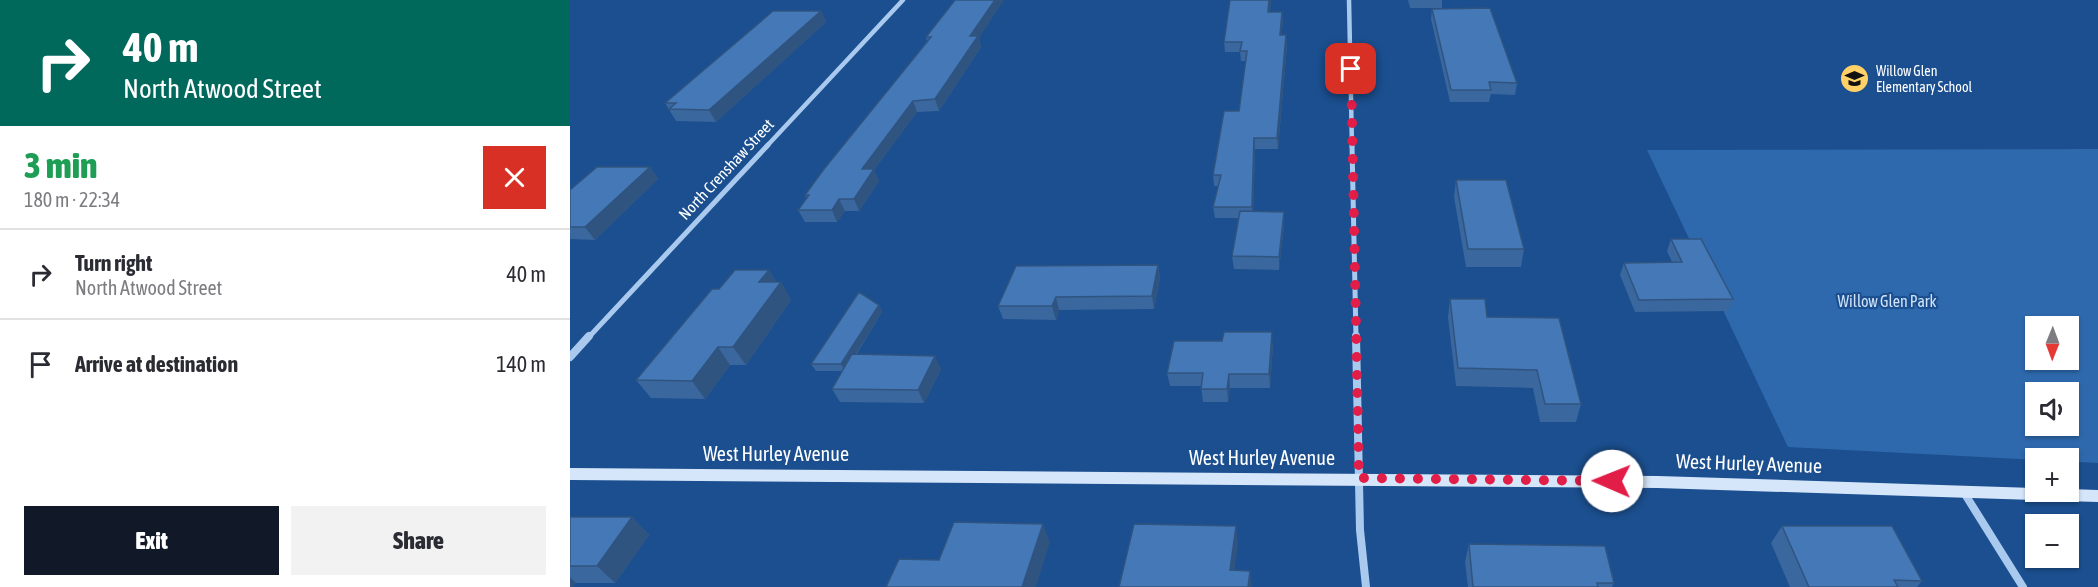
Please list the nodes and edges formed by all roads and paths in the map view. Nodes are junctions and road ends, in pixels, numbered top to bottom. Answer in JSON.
{"nodes":[{"id":1,"x":903,"y":0,"type":"edge"},
{"id":2,"x":1349,"y":0,"type":"edge"},
{"id":3,"x":570,"y":357,"type":"edge"},
{"id":4,"x":570,"y":474,"type":"edge"},
{"id":5,"x":1359,"y":478,"type":"junction"},
{"id":6,"x":1963,"y":491,"type":"junction"},
{"id":7,"x":2098,"y":496,"type":"edge"},
{"id":8,"x":1366,"y":587,"type":"edge"},
{"id":9,"x":2023,"y":587,"type":"edge"}],
"edges":[{"from":1,"to":3,"type":"street","name":"North Crenshaw Street"},
{"from":2,"to":5,"type":"street"},
{"from":4,"to":5,"type":"street","name":"West Hurley Avenue"},
{"from":5,"to":6,"type":"street","name":"West Hurley Avenue"},
{"from":5,"to":8,"type":"street"},
{"from":6,"to":7,"type":"street","name":"West Hurley Avenue"},
{"from":6,"to":9,"type":"street"}]}
